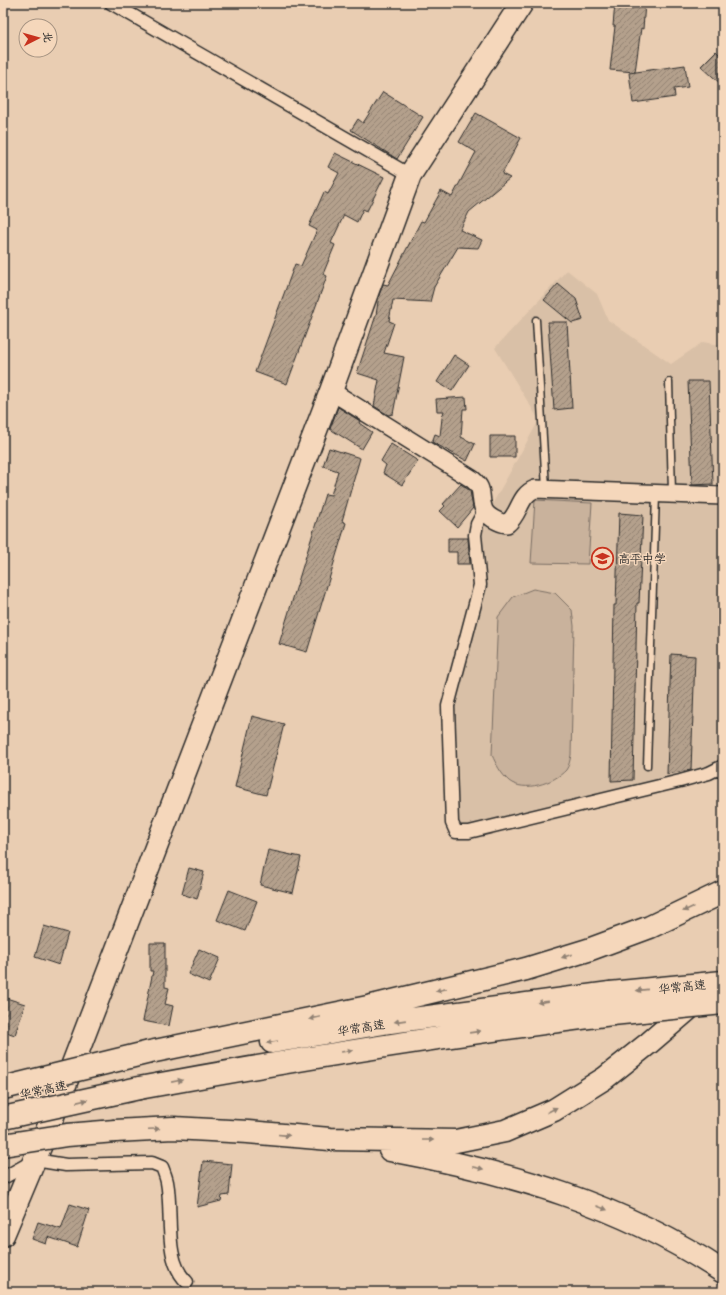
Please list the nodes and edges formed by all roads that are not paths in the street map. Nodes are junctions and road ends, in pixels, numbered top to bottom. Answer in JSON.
{"nodes":[{"id":1,"x":111,"y":3,"type":"edge"},
{"id":2,"x":522,"y":3,"type":"edge"},
{"id":3,"x":410,"y":175,"type":"junction"},
{"id":4,"x":536,"y":320,"type":"dead end"},
{"id":5,"x":669,"y":382,"type":"dead end"},
{"id":6,"x":331,"y":391,"type":"junction"},
{"id":7,"x":547,"y":489,"type":"junction"},
{"id":8,"x":664,"y":494,"type":"junction"},
{"id":9,"x":723,"y":496,"type":"edge"},
{"id":10,"x":484,"y":511,"type":"junction"},
{"id":11,"x":647,"y":766,"type":"dead end"},
{"id":12,"x":723,"y":766,"type":"edge"},
{"id":13,"x":723,"y":892,"type":"edge"},
{"id":14,"x":723,"y":978,"type":"edge"},
{"id":15,"x":723,"y":982,"type":"edge"},
{"id":16,"x":723,"y":1003,"type":"edge"},
{"id":17,"x":611,"y":1004,"type":"junction"},
{"id":18,"x":148,"y":1059,"type":"junction"},
{"id":19,"x":3,"y":1088,"type":"edge"},
{"id":20,"x":3,"y":1098,"type":"edge"},
{"id":21,"x":3,"y":1118,"type":"edge"},
{"id":22,"x":330,"y":1139,"type":"junction"},
{"id":23,"x":3,"y":1146,"type":"edge"},
{"id":24,"x":34,"y":1160,"type":"junction"},
{"id":25,"x":3,"y":1178,"type":"edge"},
{"id":26,"x":3,"y":1235,"type":"edge"},
{"id":27,"x":723,"y":1272,"type":"edge"},
{"id":28,"x":187,"y":1282,"type":"dead end"}],
"edges":[{"from":1,"to":3,"type":"street"},
{"from":2,"to":3,"type":"highway"},
{"from":3,"to":6,"type":"highway"},
{"from":4,"to":7,"type":"lane"},
{"from":5,"to":8,"type":"lane"},
{"from":6,"to":10,"type":"street"},
{"from":6,"to":24,"type":"highway"},
{"from":7,"to":8,"type":"street"},
{"from":7,"to":10,"type":"street"},
{"from":8,"to":9,"type":"street"},
{"from":8,"to":11,"type":"lane"},
{"from":10,"to":12,"type":"street"},
{"from":13,"to":18,"type":"highway","one_way":true},
{"from":22,"to":14,"type":"highway","one_way":true},
{"from":15,"to":17,"type":"highway","name":"华常高速","one_way":true,"bridge":true},
{"from":16,"to":17,"type":"highway","name":"华常高速","bridge":true},
{"from":17,"to":18,"type":"highway","name":"华常高速","one_way":true},
{"from":21,"to":17,"type":"highway","name":"华常高速","one_way":true,"bridge":true},
{"from":18,"to":19,"type":"highway","bridge":true},
{"from":18,"to":20,"type":"highway","name":"华常高速"},
{"from":23,"to":22,"type":"highway","one_way":true,"bridge":true},
{"from":22,"to":27,"type":"highway","one_way":true},
{"from":24,"to":25,"type":"street"},
{"from":24,"to":26,"type":"highway"},
{"from":24,"to":28,"type":"street"}]}
